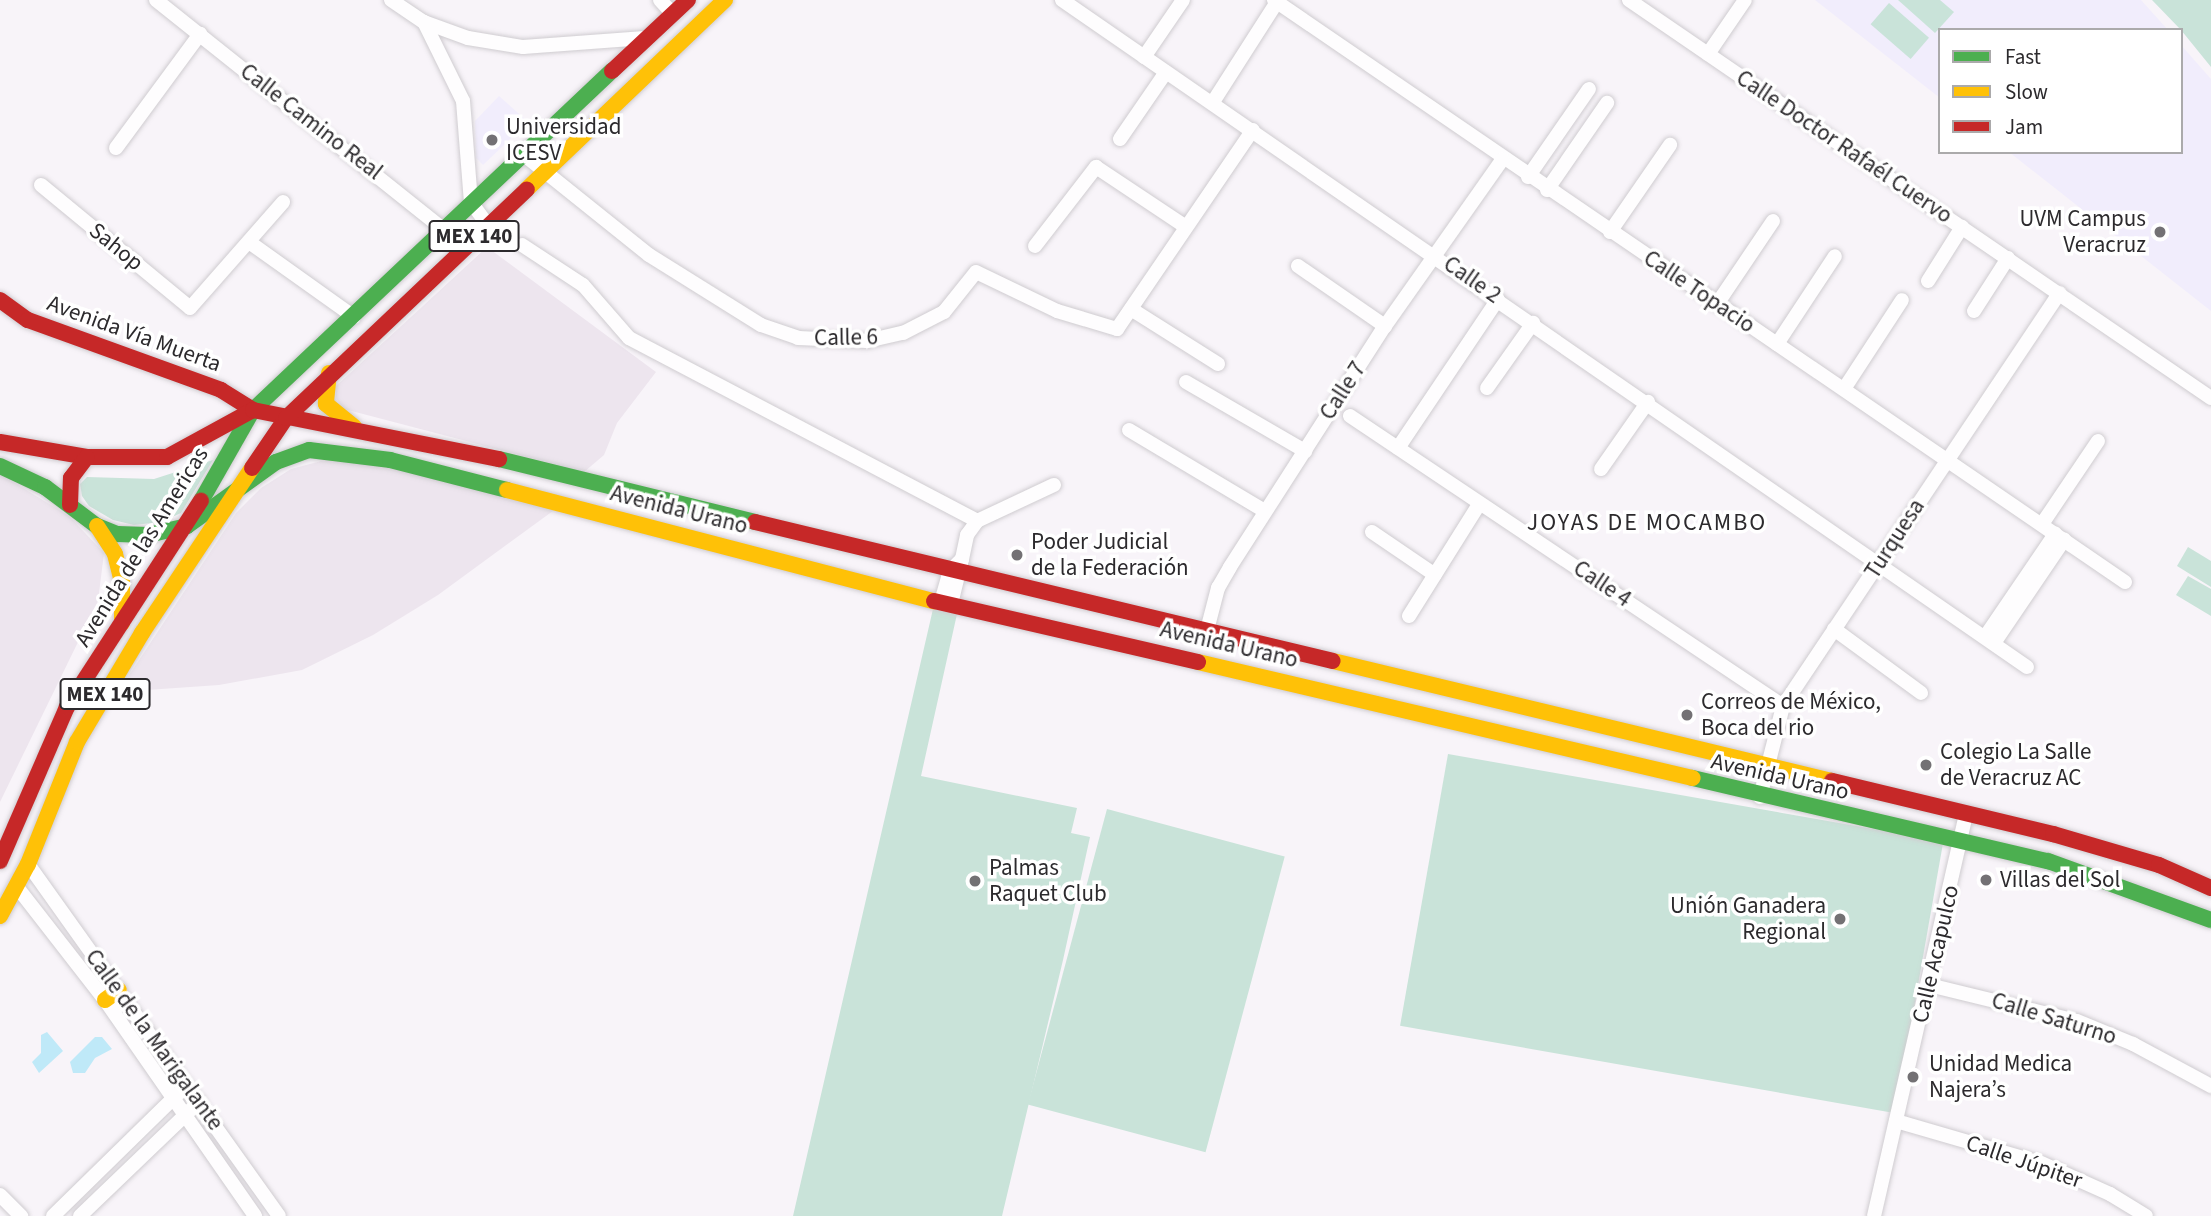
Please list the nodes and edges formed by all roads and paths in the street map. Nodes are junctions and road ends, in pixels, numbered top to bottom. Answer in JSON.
{"nodes":[{"id":1,"x":156,"y":0,"type":"edge"},
{"id":2,"x":391,"y":0,"type":"edge"},
{"id":3,"x":660,"y":0,"type":"edge"},
{"id":4,"x":688,"y":0,"type":"edge"},
{"id":5,"x":725,"y":0,"type":"edge"},
{"id":6,"x":1062,"y":0,"type":"edge"},
{"id":7,"x":1090,"y":0,"type":"edge"},
{"id":8,"x":1183,"y":0,"type":"edge"},
{"id":9,"x":1629,"y":0,"type":"edge"},
{"id":10,"x":1745,"y":0,"type":"edge"},
{"id":11,"x":1275,"y":1,"type":"edge"},
{"id":12,"x":409,"y":4,"type":"edge"},
{"id":13,"x":1081,"y":13,"type":"junction"},
{"id":14,"x":673,"y":14,"type":"junction"},
{"id":15,"x":424,"y":22,"type":"junction"},
{"id":16,"x":200,"y":34,"type":"junction"},
{"id":17,"x":648,"y":38,"type":"junction"},
{"id":18,"x":1708,"y":54,"type":"junction"},
{"id":19,"x":1144,"y":57,"type":"junction"},
{"id":20,"x":1166,"y":72,"type":"junction"},
{"id":21,"x":1589,"y":89,"type":"dead end"},
{"id":22,"x":1213,"y":102,"type":"junction"},
{"id":23,"x":1607,"y":103,"type":"dead end"},
{"id":24,"x":1253,"y":130,"type":"junction"},
{"id":25,"x":1120,"y":139,"type":"dead end"},
{"id":26,"x":1670,"y":145,"type":"dead end"},
{"id":27,"x":116,"y":148,"type":"dead end"},
{"id":28,"x":523,"y":154,"type":"junction"},
{"id":29,"x":1503,"y":159,"type":"junction"},
{"id":30,"x":541,"y":173,"type":"junction"},
{"id":31,"x":1528,"y":177,"type":"junction"},
{"id":32,"x":41,"y":185,"type":"dead end"},
{"id":33,"x":1548,"y":190,"type":"junction"},
{"id":34,"x":283,"y":202,"type":"dead end"},
{"id":35,"x":471,"y":202,"type":"junction"},
{"id":36,"x":1773,"y":221,"type":"dead end"},
{"id":37,"x":487,"y":224,"type":"junction"},
{"id":38,"x":444,"y":227,"type":"junction"},
{"id":39,"x":1186,"y":227,"type":"junction"},
{"id":40,"x":1962,"y":227,"type":"junction"},
{"id":41,"x":1610,"y":232,"type":"junction"},
{"id":42,"x":248,"y":242,"type":"junction"},
{"id":43,"x":522,"y":245,"type":"dead end"},
{"id":44,"x":464,"y":246,"type":"junction"},
{"id":45,"x":1035,"y":246,"type":"dead end"},
{"id":46,"x":1436,"y":255,"type":"junction"},
{"id":47,"x":1835,"y":256,"type":"dead end"},
{"id":48,"x":2008,"y":258,"type":"junction"},
{"id":49,"x":1298,"y":266,"type":"dead end"},
{"id":50,"x":1928,"y":281,"type":"dead end"},
{"id":51,"x":2059,"y":293,"type":"junction"},
{"id":52,"x":1498,"y":299,"type":"junction"},
{"id":53,"x":0,"y":300,"type":"edge"},
{"id":54,"x":1902,"y":300,"type":"dead end"},
{"id":55,"x":1717,"y":304,"type":"junction"},
{"id":56,"x":1131,"y":309,"type":"junction"},
{"id":57,"x":1974,"y":311,"type":"dead end"},
{"id":58,"x":354,"y":317,"type":"junction"},
{"id":59,"x":1533,"y":323,"type":"junction"},
{"id":60,"x":1385,"y":326,"type":"junction"},
{"id":61,"x":1777,"y":344,"type":"junction"},
{"id":62,"x":1218,"y":364,"type":"dead end"},
{"id":63,"x":329,"y":373,"type":"junction"},
{"id":64,"x":1186,"y":382,"type":"dead end"},
{"id":65,"x":1488,"y":388,"type":"dead end"},
{"id":66,"x":1844,"y":389,"type":"junction"},
{"id":67,"x":2211,"y":398,"type":"edge"},
{"id":68,"x":1648,"y":402,"type":"junction"},
{"id":69,"x":253,"y":410,"type":"junction"},
{"id":70,"x":1350,"y":416,"type":"dead end"},
{"id":71,"x":286,"y":418,"type":"junction"},
{"id":72,"x":354,"y":427,"type":"junction"},
{"id":73,"x":1129,"y":430,"type":"dead end"},
{"id":74,"x":2098,"y":441,"type":"dead end"},
{"id":75,"x":0,"y":442,"type":"edge"},
{"id":76,"x":1398,"y":447,"type":"junction"},
{"id":77,"x":1304,"y":451,"type":"junction"},
{"id":78,"x":87,"y":457,"type":"junction"},
{"id":79,"x":1947,"y":459,"type":"junction"},
{"id":80,"x":0,"y":466,"type":"edge"},
{"id":81,"x":1601,"y":469,"type":"dead end"},
{"id":82,"x":1054,"y":485,"type":"dead end"},
{"id":83,"x":239,"y":487,"type":"junction"},
{"id":84,"x":1480,"y":503,"type":"junction"},
{"id":85,"x":70,"y":505,"type":"junction"},
{"id":86,"x":1265,"y":511,"type":"junction"},
{"id":87,"x":977,"y":521,"type":"junction"},
{"id":88,"x":2042,"y":524,"type":"junction"},
{"id":89,"x":97,"y":526,"type":"junction"},
{"id":90,"x":187,"y":526,"type":"junction"},
{"id":91,"x":1372,"y":532,"type":"dead end"},
{"id":92,"x":2059,"y":537,"type":"junction"},
{"id":93,"x":1880,"y":562,"type":"junction"},
{"id":94,"x":957,"y":568,"type":"junction"},
{"id":95,"x":1435,"y":575,"type":"junction"},
{"id":96,"x":2125,"y":582,"type":"dead end"},
{"id":97,"x":141,"y":594,"type":"junction"},
{"id":98,"x":946,"y":603,"type":"junction"},
{"id":99,"x":160,"y":606,"type":"junction"},
{"id":100,"x":1100,"y":607,"type":"junction"},
{"id":101,"x":1409,"y":616,"type":"dead end"},
{"id":102,"x":122,"y":623,"type":"junction"},
{"id":103,"x":1834,"y":629,"type":"junction"},
{"id":104,"x":1206,"y":634,"type":"junction"},
{"id":105,"x":1094,"y":638,"type":"junction"},
{"id":106,"x":1989,"y":640,"type":"junction"},
{"id":107,"x":2027,"y":667,"type":"dead end"},
{"id":108,"x":1921,"y":694,"type":"dead end"},
{"id":109,"x":1783,"y":706,"type":"junction"},
{"id":110,"x":1768,"y":766,"type":"junction"},
{"id":111,"x":1760,"y":797,"type":"junction"},
{"id":112,"x":1966,"y":814,"type":"junction"},
{"id":113,"x":1962,"y":841,"type":"junction"},
{"id":114,"x":0,"y":862,"type":"edge"},
{"id":115,"x":28,"y":864,"type":"junction"},
{"id":116,"x":17,"y":887,"type":"junction"},
{"id":117,"x":2211,"y":888,"type":"edge"},
{"id":118,"x":0,"y":916,"type":"edge"},
{"id":119,"x":2211,"y":920,"type":"edge"},
{"id":120,"x":1929,"y":985,"type":"junction"},
{"id":121,"x":119,"y":990,"type":"junction"},
{"id":122,"x":104,"y":1000,"type":"junction"},
{"id":123,"x":187,"y":1085,"type":"junction"},
{"id":124,"x":2211,"y":1086,"type":"edge"},
{"id":125,"x":172,"y":1099,"type":"junction"},
{"id":126,"x":199,"y":1102,"type":"junction"},
{"id":127,"x":184,"y":1116,"type":"junction"},
{"id":128,"x":1896,"y":1121,"type":"junction"},
{"id":129,"x":0,"y":1195,"type":"edge"},
{"id":130,"x":21,"y":1216,"type":"edge"},
{"id":131,"x":53,"y":1216,"type":"edge"},
{"id":132,"x":80,"y":1216,"type":"edge"},
{"id":133,"x":255,"y":1216,"type":"edge"},
{"id":134,"x":279,"y":1216,"type":"edge"},
{"id":135,"x":1874,"y":1216,"type":"edge"},
{"id":136,"x":2147,"y":1216,"type":"edge"}],
"edges":[{"from":1,"to":16,"type":"street","name":"Calle Camino Real"},
{"from":2,"to":12,"type":"street"},
{"from":3,"to":14,"type":"street"},
{"from":4,"to":14,"type":"main road","number":"MEX 140"},
{"from":5,"to":30,"type":"main road","number":"MEX 140"},
{"from":6,"to":13,"type":"street","name":"Calle 2"},
{"from":7,"to":13,"type":"street"},
{"from":8,"to":19,"type":"street"},
{"from":9,"to":18,"type":"street","name":"Calle Doctor Rafaél Cuervo"},
{"from":10,"to":18,"type":"street"},
{"from":11,"to":22,"type":"street"},
{"from":11,"to":29,"type":"street","name":"Calle Topacio"},
{"from":12,"to":15,"type":"street"},
{"from":13,"to":19,"type":"street","name":"Calle 2"},
{"from":14,"to":17,"type":"main road","number":"MEX 140"},
{"from":15,"to":17,"type":"street"},
{"from":15,"to":35,"type":"street"},
{"from":16,"to":27,"type":"street"},
{"from":16,"to":38,"type":"street","name":"Calle Camino Real"},
{"from":17,"to":28,"type":"main road","number":"MEX 140"},
{"from":18,"to":40,"type":"street","name":"Calle Doctor Rafaél Cuervo"},
{"from":19,"to":20,"type":"street","name":"Calle 2"},
{"from":20,"to":22,"type":"street","name":"Calle 2"},
{"from":20,"to":25,"type":"street"},
{"from":21,"to":31,"type":"street"},
{"from":22,"to":24,"type":"street","name":"Calle 2"},
{"from":23,"to":33,"type":"street"},
{"from":24,"to":39,"type":"street","name":"Calle 6"},
{"from":24,"to":46,"type":"street","name":"Calle 2"},
{"from":26,"to":41,"type":"street"},
{"from":28,"to":30,"type":"street","name":"Calle 6"},
{"from":28,"to":35,"type":"main road","number":"MEX 140"},
{"from":29,"to":31,"type":"street","name":"Calle Topacio"},
{"from":29,"to":46,"type":"street","name":"Calle 7"},
{"from":30,"to":37,"type":"main road","number":"MEX 140"},
{"from":30,"to":56,"type":"street","name":"Calle 6"},
{"from":31,"to":33,"type":"street","name":"Calle Topacio"},
{"from":32,"to":42,"type":"street","name":"Sahop"},
{"from":33,"to":41,"type":"street","name":"Calle Topacio"},
{"from":34,"to":42,"type":"street"},
{"from":35,"to":37,"type":"street"},
{"from":35,"to":38,"type":"main road","number":"MEX 140"},
{"from":36,"to":55,"type":"street"},
{"from":37,"to":44,"type":"main road","number":"MEX 140"},
{"from":38,"to":44,"type":"street","name":"Calle Camino Real"},
{"from":38,"to":58,"type":"main road","number":"MEX 140"},
{"from":39,"to":45,"type":"street"},
{"from":39,"to":56,"type":"street","name":"Calle 6"},
{"from":40,"to":48,"type":"street","name":"Calle Doctor Rafaél Cuervo"},
{"from":40,"to":50,"type":"street"},
{"from":41,"to":55,"type":"street","name":"Calle Topacio"},
{"from":42,"to":58,"type":"street"},
{"from":43,"to":87,"type":"street"},
{"from":44,"to":63,"type":"main road","number":"MEX 140"},
{"from":46,"to":52,"type":"street","name":"Calle 2"},
{"from":46,"to":60,"type":"street","name":"Calle 7"},
{"from":47,"to":61,"type":"street"},
{"from":48,"to":51,"type":"street","name":"Calle Doctor Rafaél Cuervo"},
{"from":48,"to":57,"type":"street"},
{"from":49,"to":60,"type":"street"},
{"from":51,"to":67,"type":"street","name":"Calle Doctor Rafaél Cuervo"},
{"from":51,"to":79,"type":"street","name":"Turquesa"},
{"from":52,"to":59,"type":"street","name":"Calle 2"},
{"from":52,"to":76,"type":"street"},
{"from":53,"to":69,"type":"main road","name":"Avenida Vía Muerta"},
{"from":54,"to":66,"type":"street"},
{"from":55,"to":61,"type":"street","name":"Calle Topacio"},
{"from":56,"to":62,"type":"street"},
{"from":58,"to":69,"type":"main road","number":"MEX 140"},
{"from":59,"to":65,"type":"street"},
{"from":59,"to":68,"type":"street","name":"Calle 2"},
{"from":60,"to":77,"type":"street","name":"Calle 7"},
{"from":61,"to":66,"type":"street","name":"Calle Topacio"},
{"from":63,"to":71,"type":"main road","number":"MEX 140"},
{"from":63,"to":72,"type":"main road"},
{"from":64,"to":77,"type":"street"},
{"from":66,"to":79,"type":"street","name":"Calle Topacio"},
{"from":68,"to":81,"type":"street"},
{"from":68,"to":93,"type":"street","name":"Calle 2"},
{"from":69,"to":71,"type":"main road","name":"Avenida Vía Muerta"},
{"from":69,"to":78,"type":"main road"},
{"from":69,"to":90,"type":"main road","name":"Avenida de las Americas","number":"MEX 140"},
{"from":70,"to":76,"type":"street","name":"Calle 4"},
{"from":71,"to":72,"type":"main road","name":"Avenida Urano"},
{"from":71,"to":83,"type":"main road","number":"MEX 140"},
{"from":72,"to":94,"type":"main road","name":"Avenida Urano"},
{"from":73,"to":86,"type":"street"},
{"from":74,"to":88,"type":"street"},
{"from":75,"to":78,"type":"main road"},
{"from":76,"to":84,"type":"street","name":"Calle 4"},
{"from":77,"to":86,"type":"street","name":"Calle 7"},
{"from":78,"to":85,"type":"main road"},
{"from":79,"to":88,"type":"street","name":"Calle Topacio"},
{"from":79,"to":93,"type":"street","name":"Turquesa"},
{"from":80,"to":85,"type":"main road"},
{"from":82,"to":87,"type":"street"},
{"from":83,"to":90,"type":"main road","name":"Avenida Urano"},
{"from":83,"to":98,"type":"main road","name":"Avenida Urano"},
{"from":83,"to":99,"type":"main road","name":"Avenida de las Americas","number":"MEX 140"},
{"from":84,"to":95,"type":"street"},
{"from":84,"to":109,"type":"street","name":"Calle 4"},
{"from":85,"to":89,"type":"main road"},
{"from":86,"to":104,"type":"street","name":"Calle 7"},
{"from":87,"to":94,"type":"street"},
{"from":88,"to":92,"type":"street","name":"Calle Topacio"},
{"from":89,"to":90,"type":"main road"},
{"from":89,"to":102,"type":"main road"},
{"from":90,"to":97,"type":"main road","name":"Avenida de las Americas","number":"MEX 140"},
{"from":91,"to":95,"type":"street"},
{"from":92,"to":96,"type":"street","name":"Calle Topacio"},
{"from":92,"to":106,"type":"street"},
{"from":93,"to":103,"type":"street","name":"Turquesa"},
{"from":93,"to":106,"type":"street","name":"Calle 2"},
{"from":94,"to":98,"type":"street"},
{"from":94,"to":100,"type":"main road","name":"Avenida Urano"},
{"from":95,"to":101,"type":"street"},
{"from":97,"to":99,"type":"main road"},
{"from":97,"to":102,"type":"main road","name":"Avenida de las Americas","number":"MEX 140"},
{"from":98,"to":105,"type":"main road","name":"Avenida Urano"},
{"from":99,"to":115,"type":"main road","name":"Avenida de las Americas","number":"MEX 140"},
{"from":100,"to":104,"type":"main road","name":"Avenida Urano"},
{"from":100,"to":105,"type":"main road"},
{"from":102,"to":114,"type":"main road","name":"Avenida de las Americas","number":"MEX 140"},
{"from":103,"to":108,"type":"street"},
{"from":103,"to":109,"type":"street","name":"Turquesa"},
{"from":104,"to":110,"type":"main road","name":"Avenida Urano"},
{"from":105,"to":111,"type":"main road","name":"Avenida Urano"},
{"from":106,"to":107,"type":"street","name":"Calle 2"},
{"from":109,"to":110,"type":"street","name":"Turquesa"},
{"from":110,"to":111,"type":"street","name":"Turquesa"},
{"from":110,"to":112,"type":"main road","name":"Avenida Urano"},
{"from":111,"to":113,"type":"main road","name":"Avenida Urano"},
{"from":112,"to":113,"type":"street","name":"Calle Acapulco"},
{"from":112,"to":117,"type":"main road","name":"Avenida Urano"},
{"from":113,"to":119,"type":"main road","name":"Avenida Urano"},
{"from":113,"to":120,"type":"street","name":"Calle Acapulco"},
{"from":115,"to":116,"type":"main road","name":"Avenida de las Americas","number":"MEX 140"},
{"from":115,"to":121,"type":"street","name":"Calle de la Marigalante"},
{"from":116,"to":118,"type":"main road","name":"Avenida de las Americas","number":"MEX 140"},
{"from":116,"to":122,"type":"street","name":"Calle de la Marigalante"},
{"from":120,"to":124,"type":"street","name":"Calle Saturno"},
{"from":120,"to":128,"type":"street","name":"Calle Acapulco"},
{"from":121,"to":122,"type":"main road"},
{"from":121,"to":123,"type":"street","name":"Calle de la Marigalante"},
{"from":122,"to":125,"type":"street","name":"Calle de la Marigalante"},
{"from":123,"to":125,"type":"street"},
{"from":123,"to":126,"type":"street","name":"Calle de la Marigalante"},
{"from":125,"to":127,"type":"street","name":"Calle de la Marigalante"},
{"from":125,"to":131,"type":"street"},
{"from":126,"to":127,"type":"street"},
{"from":126,"to":134,"type":"street","name":"Calle de la Marigalante"},
{"from":127,"to":132,"type":"street"},
{"from":127,"to":133,"type":"street","name":"Calle de la Marigalante"},
{"from":128,"to":135,"type":"street","name":"Calle Acapulco"},
{"from":128,"to":136,"type":"street","name":"Calle Júpiter"},
{"from":129,"to":130,"type":"street"}]}
